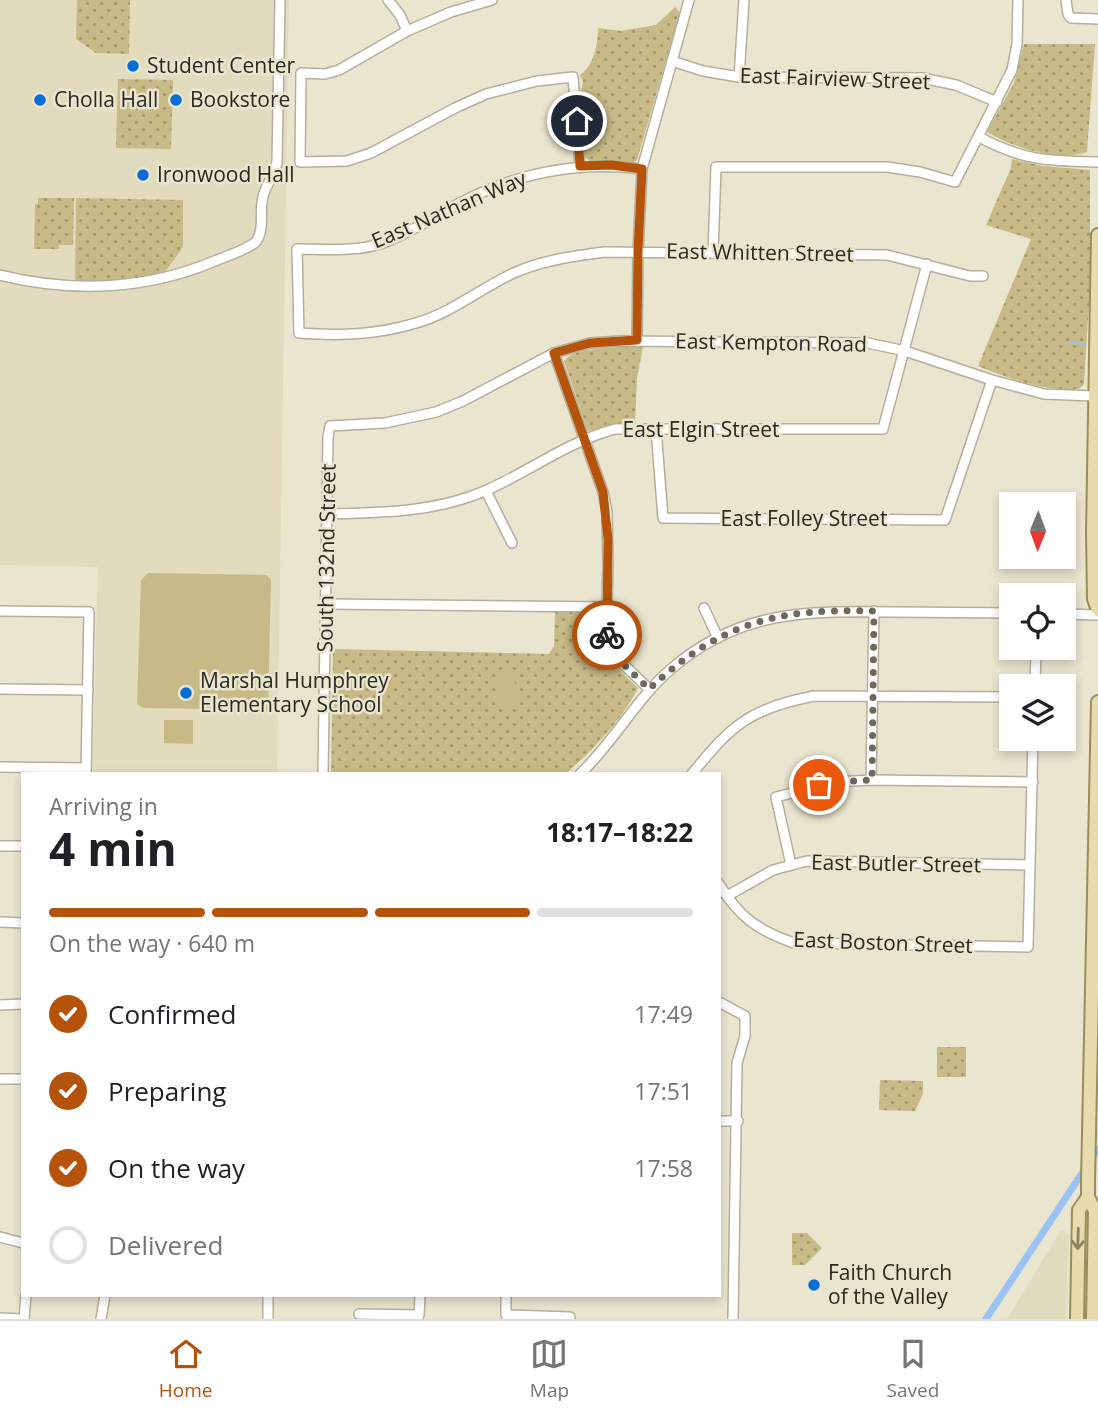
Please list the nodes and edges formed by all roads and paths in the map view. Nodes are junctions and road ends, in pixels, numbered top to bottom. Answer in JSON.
{"nodes":[{"id":1,"x":280,"y":0,"type":"edge"},
{"id":2,"x":388,"y":0,"type":"edge"},
{"id":3,"x":492,"y":0,"type":"edge"},
{"id":4,"x":689,"y":0,"type":"edge"},
{"id":5,"x":744,"y":0,"type":"edge"},
{"id":6,"x":1017,"y":0,"type":"edge"},
{"id":7,"x":1066,"y":0,"type":"edge"},
{"id":8,"x":1098,"y":19,"type":"edge"},
{"id":9,"x":407,"y":32,"type":"junction"},
{"id":10,"x":672,"y":61,"type":"junction"},
{"id":11,"x":739,"y":77,"type":"junction"},
{"id":12,"x":997,"y":102,"type":"junction"},
{"id":13,"x":979,"y":137,"type":"junction"},
{"id":14,"x":1098,"y":162,"type":"edge"},
{"id":15,"x":580,"y":166,"type":"junction"},
{"id":16,"x":642,"y":169,"type":"junction"},
{"id":17,"x":1098,"y":234,"type":"edge"},
{"id":18,"x":638,"y":251,"type":"junction"},
{"id":19,"x":713,"y":253,"type":"junction"},
{"id":20,"x":927,"y":264,"type":"junction"},
{"id":21,"x":0,"y":275,"type":"edge"},
{"id":22,"x":983,"y":276,"type":"dead end"},
{"id":23,"x":299,"y":333,"type":"joint"},
{"id":24,"x":637,"y":340,"type":"junction"},
{"id":25,"x":905,"y":351,"type":"junction"},
{"id":26,"x":554,"y":353,"type":"junction"},
{"id":27,"x":992,"y":380,"type":"junction"},
{"id":28,"x":1096,"y":396,"type":"edge"},
{"id":29,"x":330,"y":426,"type":"joint"},
{"id":30,"x":656,"y":429,"type":"junction"},
{"id":31,"x":586,"y":437,"type":"junction"},
{"id":32,"x":486,"y":491,"type":"junction"},
{"id":33,"x":327,"y":514,"type":"junction"},
{"id":34,"x":512,"y":543,"type":"dead end"},
{"id":35,"x":1096,"y":559,"type":"edge"},
{"id":36,"x":326,"y":604,"type":"junction"},
{"id":37,"x":608,"y":607,"type":"junction"},
{"id":38,"x":704,"y":608,"type":"dead end"},
{"id":39,"x":0,"y":611,"type":"edge"},
{"id":40,"x":874,"y":611,"type":"junction"},
{"id":41,"x":999,"y":613,"type":"edge"},
{"id":42,"x":1098,"y":613,"type":"edge"},
{"id":43,"x":1076,"y":614,"type":"edge"},
{"id":44,"x":718,"y":638,"type":"junction"},
{"id":45,"x":0,"y":689,"type":"edge"},
{"id":46,"x":649,"y":689,"type":"junction"},
{"id":47,"x":88,"y":690,"type":"junction"},
{"id":48,"x":872,"y":696,"type":"junction"},
{"id":49,"x":999,"y":697,"type":"edge"},
{"id":50,"x":1098,"y":702,"type":"edge"},
{"id":51,"x":1033,"y":751,"type":"edge"},
{"id":52,"x":0,"y":767,"type":"edge"},
{"id":53,"x":86,"y":771,"type":"edge"},
{"id":54,"x":323,"y":772,"type":"edge"},
{"id":55,"x":582,"y":772,"type":"edge"},
{"id":56,"x":694,"y":772,"type":"edge"},
{"id":57,"x":872,"y":780,"type":"junction"},
{"id":58,"x":1033,"y":782,"type":"junction"},
{"id":59,"x":0,"y":846,"type":"edge"},
{"id":60,"x":21,"y":846,"type":"edge"},
{"id":61,"x":791,"y":864,"type":"junction"},
{"id":62,"x":1030,"y":865,"type":"junction"},
{"id":63,"x":721,"y":887,"type":"edge"},
{"id":64,"x":727,"y":897,"type":"junction"},
{"id":65,"x":0,"y":922,"type":"edge"},
{"id":66,"x":21,"y":923,"type":"edge"},
{"id":67,"x":721,"y":1003,"type":"edge"},
{"id":68,"x":21,"y":1004,"type":"edge"},
{"id":69,"x":0,"y":1005,"type":"edge"},
{"id":70,"x":0,"y":1079,"type":"edge"},
{"id":71,"x":21,"y":1079,"type":"edge"},
{"id":72,"x":721,"y":1121,"type":"edge"},
{"id":73,"x":738,"y":1121,"type":"junction"},
{"id":74,"x":1088,"y":1197,"type":"junction"},
{"id":75,"x":0,"y":1237,"type":"edge"},
{"id":76,"x":21,"y":1242,"type":"edge"},
{"id":77,"x":26,"y":1297,"type":"edge"},
{"id":78,"x":105,"y":1297,"type":"edge"},
{"id":79,"x":268,"y":1297,"type":"edge"},
{"id":80,"x":420,"y":1297,"type":"edge"},
{"id":81,"x":506,"y":1297,"type":"edge"},
{"id":82,"x":359,"y":1314,"type":"dead end"},
{"id":83,"x":570,"y":1317,"type":"dead end"},
{"id":84,"x":0,"y":1318,"type":"edge"},
{"id":85,"x":24,"y":1319,"type":"edge"},
{"id":86,"x":101,"y":1319,"type":"edge"},
{"id":87,"x":268,"y":1319,"type":"edge"},
{"id":88,"x":733,"y":1319,"type":"edge"},
{"id":89,"x":1077,"y":1319,"type":"edge"},
{"id":90,"x":1093,"y":1319,"type":"edge"}],
"edges":[{"from":1,"to":21,"type":"street"},
{"from":2,"to":9,"type":"street"},
{"from":3,"to":9,"type":"street"},
{"from":4,"to":10,"type":"street"},
{"from":5,"to":11,"type":"street"},
{"from":6,"to":12,"type":"street"},
{"from":7,"to":8,"type":"street"},
{"from":9,"to":15,"type":"street"},
{"from":10,"to":11,"type":"street","name":"East Fairview Street"},
{"from":10,"to":16,"type":"street"},
{"from":11,"to":12,"type":"street","name":"East Fairview Street"},
{"from":12,"to":13,"type":"street"},
{"from":13,"to":14,"type":"street"},
{"from":13,"to":19,"type":"street"},
{"from":15,"to":16,"type":"street","name":"East Nathan Way"},
{"from":15,"to":23,"type":"street","name":"East Nathan Way"},
{"from":16,"to":18,"type":"street"},
{"from":17,"to":28,"type":"main road"},
{"from":18,"to":19,"type":"street","name":"East Whitten Street"},
{"from":18,"to":23,"type":"street","name":"East Whitten Street"},
{"from":18,"to":24,"type":"street"},
{"from":19,"to":20,"type":"street","name":"East Whitten Street"},
{"from":20,"to":22,"type":"street","name":"East Whitten Street"},
{"from":20,"to":25,"type":"street"},
{"from":24,"to":25,"type":"street","name":"East Kempton Road"},
{"from":24,"to":26,"type":"street","name":"East Kempton Road"},
{"from":25,"to":27,"type":"street","name":"East Kempton Road"},
{"from":25,"to":30,"type":"street","name":"East Elgin Street"},
{"from":26,"to":29,"type":"street","name":"East Kempton Road"},
{"from":26,"to":31,"type":"street"},
{"from":27,"to":28,"type":"street","name":"East Kempton Road"},
{"from":27,"to":30,"type":"street","name":"East Folley Street"},
{"from":28,"to":35,"type":"main road"},
{"from":29,"to":33,"type":"street","name":"South 132nd Street"},
{"from":30,"to":31,"type":"street","name":"East Elgin Street"},
{"from":31,"to":32,"type":"street","name":"East Elgin Street"},
{"from":31,"to":37,"type":"street"},
{"from":32,"to":33,"type":"street","name":"East Elgin Street"},
{"from":32,"to":34,"type":"street"},
{"from":33,"to":36,"type":"street","name":"South 132nd Street"},
{"from":35,"to":42,"type":"main road"},
{"from":36,"to":37,"type":"street"},
{"from":36,"to":54,"type":"street","name":"South 132nd Street"},
{"from":37,"to":46,"type":"street"},
{"from":38,"to":44,"type":"street"},
{"from":39,"to":47,"type":"street"},
{"from":40,"to":41,"type":"street"},
{"from":40,"to":44,"type":"street"},
{"from":40,"to":48,"type":"street"},
{"from":42,"to":43,"type":"street"},
{"from":44,"to":46,"type":"street"},
{"from":45,"to":47,"type":"street"},
{"from":46,"to":55,"type":"street"},
{"from":47,"to":53,"type":"street"},
{"from":48,"to":49,"type":"street"},
{"from":48,"to":56,"type":"street"},
{"from":48,"to":57,"type":"street"},
{"from":50,"to":74,"type":"main road"},
{"from":51,"to":58,"type":"street"},
{"from":52,"to":53,"type":"street"},
{"from":57,"to":58,"type":"street"},
{"from":57,"to":61,"type":"street"},
{"from":58,"to":62,"type":"street"},
{"from":59,"to":60,"type":"street"},
{"from":61,"to":62,"type":"street","name":"East Butler Street"},
{"from":61,"to":64,"type":"street","name":"East Butler Street"},
{"from":62,"to":64,"type":"street","name":"East Boston Street"},
{"from":63,"to":64,"type":"street","name":"East Boston Street"},
{"from":65,"to":66,"type":"street"},
{"from":67,"to":73,"type":"street"},
{"from":68,"to":69,"type":"street"},
{"from":70,"to":71,"type":"street"},
{"from":72,"to":73,"type":"street"},
{"from":73,"to":88,"type":"street"},
{"from":74,"to":89,"type":"main road","one_way":true},
{"from":74,"to":90,"type":"main road"},
{"from":75,"to":76,"type":"street"},
{"from":77,"to":85,"type":"street"},
{"from":78,"to":86,"type":"street"},
{"from":79,"to":87,"type":"street"},
{"from":80,"to":82,"type":"street"},
{"from":81,"to":83,"type":"street"},
{"from":84,"to":85,"type":"street"}]}
